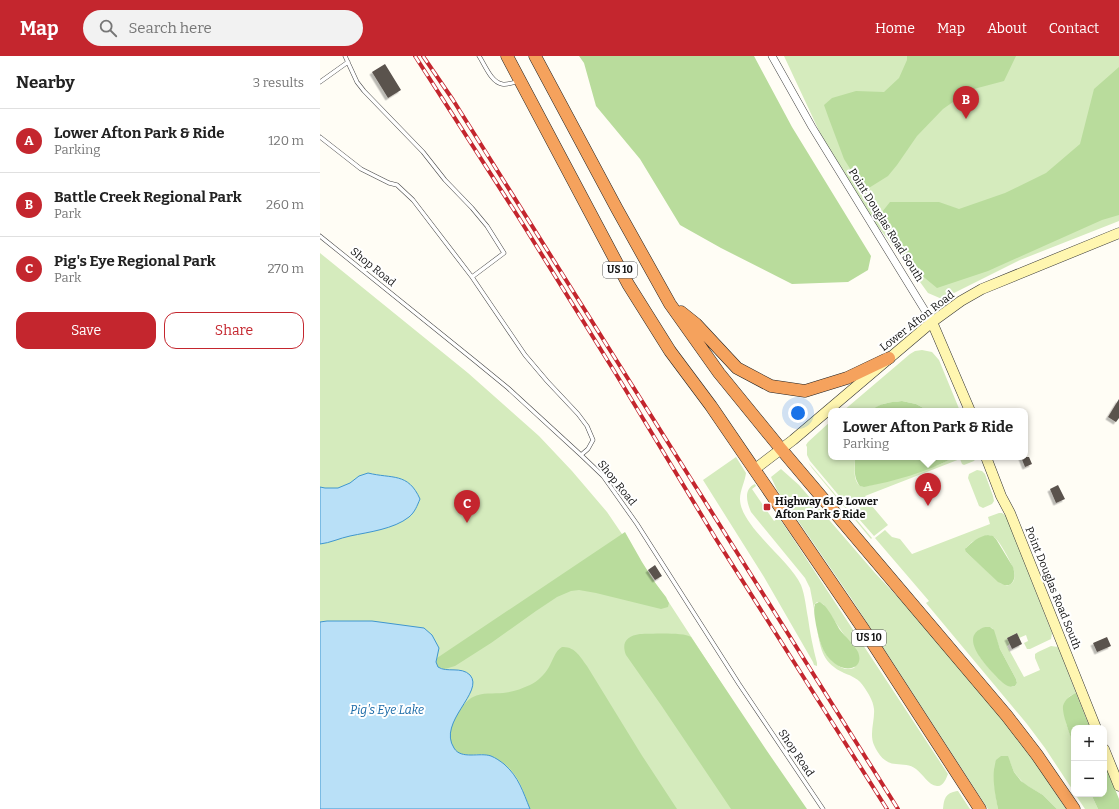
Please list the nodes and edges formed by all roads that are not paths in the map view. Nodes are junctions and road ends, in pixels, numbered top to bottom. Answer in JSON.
{"nodes":[{"id":1,"x":345,"y":56,"type":"edge"},
{"id":2,"x":480,"y":56,"type":"edge"},
{"id":3,"x":508,"y":56,"type":"edge"},
{"id":4,"x":535,"y":56,"type":"edge"},
{"id":5,"x":772,"y":56,"type":"edge"},
{"id":6,"x":348,"y":62,"type":"junction"},
{"id":7,"x":521,"y":80,"type":"junction"},
{"id":8,"x":320,"y":82,"type":"edge"},
{"id":9,"x":320,"y":137,"type":"edge"},
{"id":10,"x":1119,"y":233,"type":"edge"},
{"id":11,"x":320,"y":236,"type":"edge"},
{"id":12,"x":472,"y":277,"type":"junction"},
{"id":13,"x":670,"y":304,"type":"junction"},
{"id":14,"x":932,"y":322,"type":"junction"},
{"id":15,"x":889,"y":358,"type":"junction"},
{"id":16,"x":830,"y":408,"type":"edge"},
{"id":17,"x":969,"y":408,"type":"edge"},
{"id":18,"x":828,"y":409,"type":"edge"},
{"id":19,"x":781,"y":449,"type":"junction"},
{"id":20,"x":581,"y":455,"type":"junction"},
{"id":21,"x":987,"y":460,"type":"edge"},
{"id":22,"x":755,"y":469,"type":"junction"},
{"id":23,"x":1095,"y":725,"type":"edge"},
{"id":24,"x":1107,"y":756,"type":"edge"},
{"id":25,"x":1119,"y":786,"type":"edge"},
{"id":26,"x":823,"y":809,"type":"edge"},
{"id":27,"x":980,"y":809,"type":"edge"},
{"id":28,"x":1074,"y":809,"type":"edge"}],
"edges":[{"from":1,"to":6,"type":"lane"},
{"from":2,"to":7,"type":"lane"},
{"from":3,"to":7,"type":"highway","number":"US 10"},
{"from":4,"to":13,"type":"highway","number":"US 10"},
{"from":5,"to":14,"type":"street","name":"Point Douglas Road South"},
{"from":6,"to":8,"type":"lane"},
{"from":6,"to":12,"type":"lane"},
{"from":7,"to":22,"type":"highway","number":"US 10"},
{"from":9,"to":12,"type":"lane"},
{"from":10,"to":14,"type":"main road","name":"Lower Afton Road"},
{"from":11,"to":20,"type":"lane","name":"Shop Road"},
{"from":12,"to":20,"type":"lane"},
{"from":13,"to":15,"type":"highway"},
{"from":13,"to":19,"type":"highway","number":"US 10"},
{"from":14,"to":15,"type":"main road","name":"Lower Afton Road"},
{"from":14,"to":17,"type":"main road","name":"Point Douglas Road South"},
{"from":15,"to":16,"type":"main road","name":"Lower Afton Road"},
{"from":18,"to":19,"type":"main road","name":"Lower Afton Road"},
{"from":19,"to":22,"type":"main road","name":"Lower Afton Road"},
{"from":19,"to":28,"type":"highway","number":"US 10"},
{"from":20,"to":26,"type":"lane","name":"Shop Road"},
{"from":21,"to":23,"type":"main road","name":"Point Douglas Road South"},
{"from":22,"to":27,"type":"highway","number":"US 10"},
{"from":24,"to":25,"type":"main road"}]}
